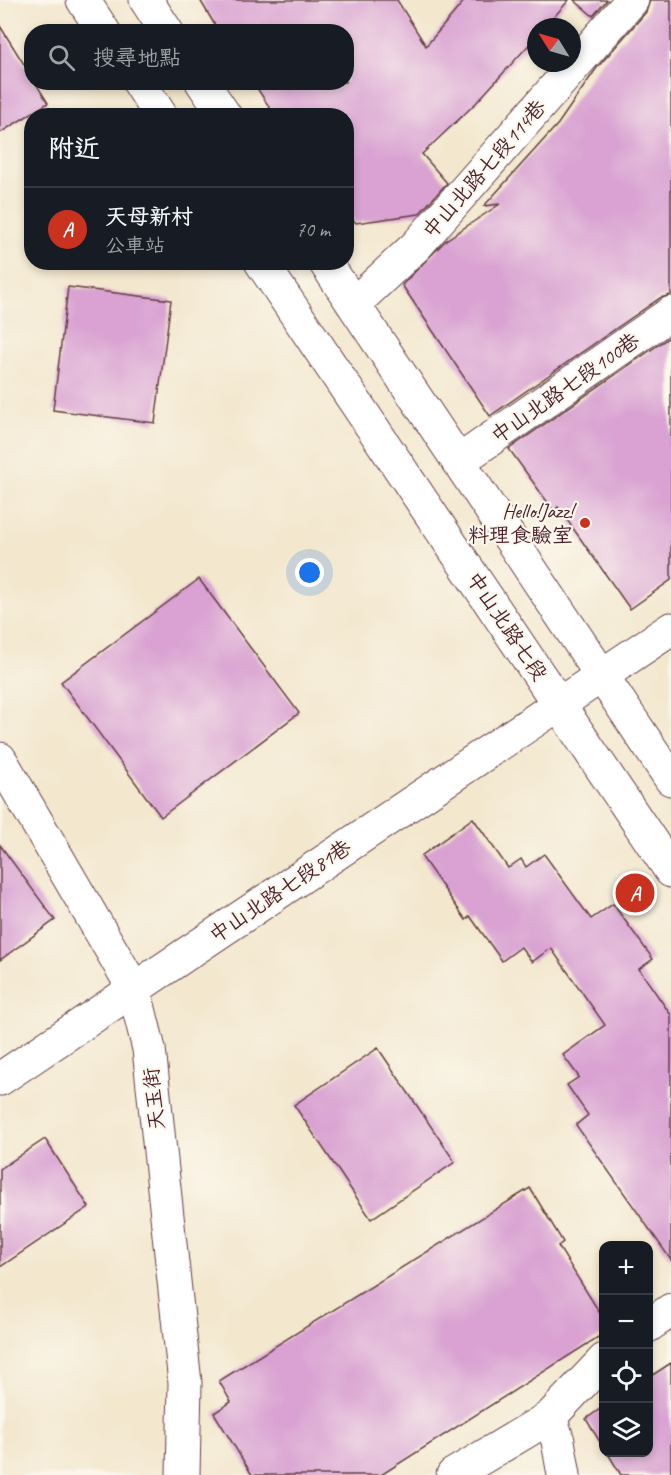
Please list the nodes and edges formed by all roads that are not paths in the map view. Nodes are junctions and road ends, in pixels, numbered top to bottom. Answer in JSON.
{"nodes":[{"id":1,"x":83,"y":0,"type":"edge"},
{"id":2,"x":146,"y":0,"type":"edge"},
{"id":3,"x":632,"y":0,"type":"edge"},
{"id":4,"x":99,"y":24,"type":"edge"},
{"id":5,"x":162,"y":24,"type":"edge"},
{"id":6,"x":144,"y":90,"type":"edge"},
{"id":7,"x":207,"y":90,"type":"edge"},
{"id":8,"x":156,"y":108,"type":"edge"},
{"id":9,"x":220,"y":108,"type":"edge"},
{"id":10,"x":266,"y":270,"type":"edge"},
{"id":11,"x":331,"y":270,"type":"edge"},
{"id":12,"x":354,"y":304,"type":"junction"},
{"id":13,"x":671,"y":313,"type":"edge"},
{"id":14,"x":458,"y":462,"type":"junction"},
{"id":15,"x":671,"y":629,"type":"edge"},
{"id":16,"x":602,"y":676,"type":"junction"},
{"id":17,"x":560,"y":705,"type":"junction"},
{"id":18,"x":0,"y":759,"type":"edge"},
{"id":19,"x":671,"y":779,"type":"edge"},
{"id":20,"x":671,"y":871,"type":"edge"},
{"id":21,"x":134,"y":989,"type":"junction"},
{"id":22,"x":0,"y":1079,"type":"edge"},
{"id":23,"x":671,"y":1310,"type":"edge"},
{"id":24,"x":653,"y":1323,"type":"edge"},
{"id":25,"x":599,"y":1364,"type":"edge"},
{"id":26,"x":550,"y":1417,"type":"junction"},
{"id":27,"x":183,"y":1475,"type":"edge"},
{"id":28,"x":453,"y":1475,"type":"edge"},
{"id":29,"x":564,"y":1475,"type":"edge"}],
"edges":[{"from":1,"to":4,"type":"street"},
{"from":2,"to":5,"type":"street"},
{"from":3,"to":12,"type":"street","name":"中山北路七段114巷"},
{"from":6,"to":8,"type":"street"},
{"from":7,"to":9,"type":"street"},
{"from":10,"to":17,"type":"street","name":"中山北路七段"},
{"from":11,"to":12,"type":"street"},
{"from":12,"to":14,"type":"street"},
{"from":13,"to":14,"type":"street","name":"中山北路七段100巷"},
{"from":14,"to":16,"type":"street"},
{"from":15,"to":16,"type":"street","name":"中山北路七段81巷"},
{"from":16,"to":17,"type":"street","name":"中山北路七段81巷"},
{"from":16,"to":19,"type":"street"},
{"from":17,"to":20,"type":"street","name":"中山北路七段"},
{"from":17,"to":21,"type":"street","name":"中山北路七段81巷"},
{"from":18,"to":21,"type":"street","name":"天玉街"},
{"from":21,"to":22,"type":"street","name":"中山北路七段81巷"},
{"from":21,"to":27,"type":"street","name":"天玉街"},
{"from":23,"to":24,"type":"street"},
{"from":25,"to":26,"type":"street"},
{"from":26,"to":28,"type":"street"},
{"from":26,"to":29,"type":"street"}]}
